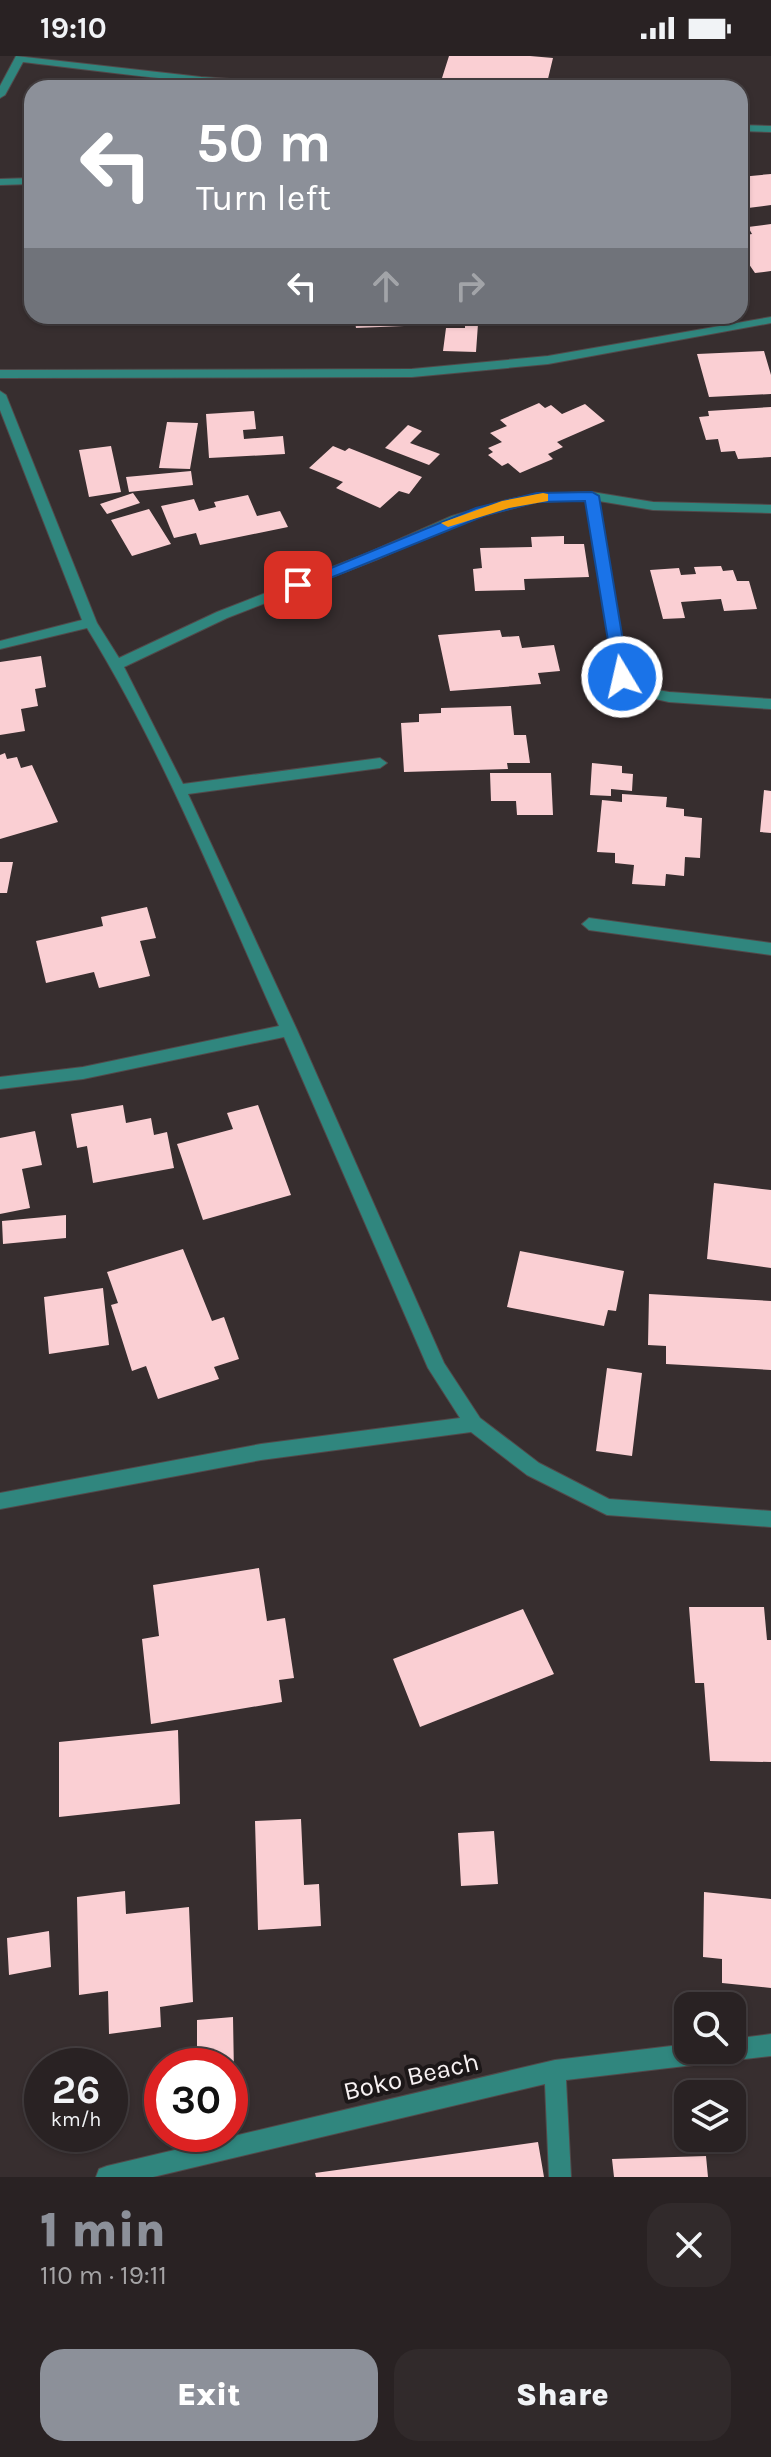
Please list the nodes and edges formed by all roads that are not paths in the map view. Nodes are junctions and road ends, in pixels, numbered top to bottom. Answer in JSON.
{"nodes":[{"id":1,"x":20,"y":58,"type":"edge"},
{"id":2,"x":201,"y":80,"type":"edge"},
{"id":3,"x":0,"y":95,"type":"edge"},
{"id":4,"x":748,"y":128,"type":"edge"},
{"id":5,"x":771,"y":129,"type":"edge"},
{"id":6,"x":24,"y":181,"type":"edge"},
{"id":7,"x":0,"y":182,"type":"edge"},
{"id":8,"x":771,"y":320,"type":"edge"},
{"id":9,"x":0,"y":374,"type":"edge"},
{"id":10,"x":1,"y":399,"type":"edge"},
{"id":11,"x":592,"y":496,"type":"junction"},
{"id":12,"x":771,"y":509,"type":"edge"},
{"id":13,"x":90,"y":623,"type":"junction"},
{"id":14,"x":0,"y":645,"type":"edge"},
{"id":15,"x":116,"y":665,"type":"junction"},
{"id":16,"x":771,"y":704,"type":"edge"},
{"id":17,"x":380,"y":763,"type":"dead end"},
{"id":18,"x":179,"y":790,"type":"junction"},
{"id":19,"x":589,"y":924,"type":"dead end"},
{"id":20,"x":771,"y":949,"type":"edge"},
{"id":21,"x":289,"y":1030,"type":"junction"},
{"id":22,"x":0,"y":1083,"type":"edge"},
{"id":23,"x":474,"y":1424,"type":"junction"},
{"id":24,"x":0,"y":1501,"type":"edge"},
{"id":25,"x":771,"y":1519,"type":"edge"},
{"id":26,"x":771,"y":2045,"type":"edge"},
{"id":27,"x":746,"y":2048,"type":"edge"},
{"id":28,"x":674,"y":2057,"type":"edge"},
{"id":29,"x":555,"y":2071,"type":"junction"},
{"id":30,"x":107,"y":2177,"type":"edge"},
{"id":31,"x":560,"y":2177,"type":"edge"}],
"edges":[{"from":1,"to":2,"type":"street"},
{"from":1,"to":3,"type":"street"},
{"from":4,"to":5,"type":"street"},
{"from":6,"to":7,"type":"street"},
{"from":8,"to":9,"type":"street"},
{"from":10,"to":13,"type":"street"},
{"from":11,"to":12,"type":"street"},
{"from":11,"to":15,"type":"street"},
{"from":11,"to":16,"type":"street"},
{"from":13,"to":14,"type":"street"},
{"from":13,"to":15,"type":"street"},
{"from":15,"to":18,"type":"street"},
{"from":17,"to":18,"type":"street"},
{"from":18,"to":21,"type":"street"},
{"from":19,"to":20,"type":"street"},
{"from":21,"to":22,"type":"street"},
{"from":21,"to":23,"type":"street"},
{"from":23,"to":24,"type":"street"},
{"from":23,"to":25,"type":"street"},
{"from":26,"to":27,"type":"street","name":"Boko Beach"},
{"from":28,"to":29,"type":"street","name":"Boko Beach"},
{"from":29,"to":30,"type":"street","name":"Boko Beach"},
{"from":29,"to":31,"type":"street"}]}
